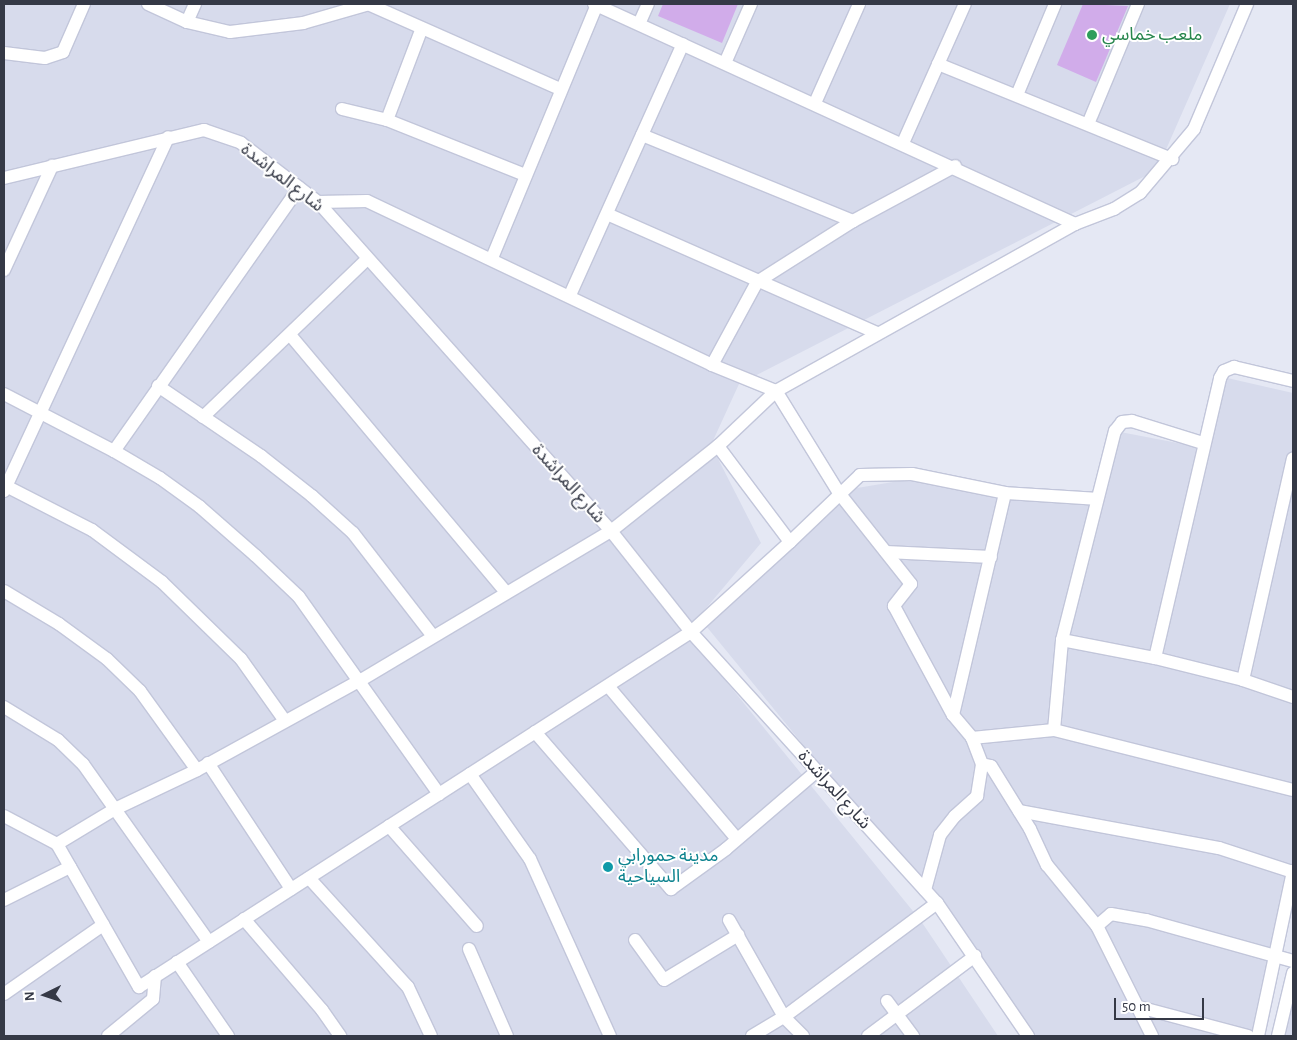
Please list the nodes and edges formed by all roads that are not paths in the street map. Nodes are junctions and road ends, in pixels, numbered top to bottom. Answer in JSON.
{"nodes":[{"id":1,"x":84,"y":4,"type":"edge"},
{"id":2,"x":148,"y":4,"type":"edge"},
{"id":3,"x":195,"y":4,"type":"edge"},
{"id":4,"x":369,"y":4,"type":"edge"},
{"id":5,"x":595,"y":4,"type":"edge"},
{"id":6,"x":648,"y":4,"type":"edge"},
{"id":7,"x":751,"y":4,"type":"edge"},
{"id":8,"x":859,"y":4,"type":"edge"},
{"id":9,"x":965,"y":4,"type":"edge"},
{"id":10,"x":1055,"y":4,"type":"edge"},
{"id":11,"x":1138,"y":4,"type":"edge"},
{"id":12,"x":1247,"y":4,"type":"edge"},
{"id":13,"x":187,"y":22,"type":"junction"},
{"id":14,"x":639,"y":24,"type":"junction"},
{"id":15,"x":422,"y":28,"type":"junction"},
{"id":16,"x":683,"y":44,"type":"junction"},
{"id":17,"x":4,"y":53,"type":"edge"},
{"id":18,"x":725,"y":63,"type":"junction"},
{"id":19,"x":938,"y":64,"type":"junction"},
{"id":20,"x":560,"y":89,"type":"junction"},
{"id":21,"x":1017,"y":95,"type":"junction"},
{"id":22,"x":815,"y":103,"type":"junction"},
{"id":23,"x":342,"y":110,"type":"dead end"},
{"id":24,"x":387,"y":120,"type":"junction"},
{"id":25,"x":1088,"y":124,"type":"junction"},
{"id":26,"x":642,"y":135,"type":"junction"},
{"id":27,"x":168,"y":137,"type":"junction"},
{"id":28,"x":903,"y":143,"type":"junction"},
{"id":29,"x":1172,"y":159,"type":"junction"},
{"id":30,"x":52,"y":166,"type":"junction"},
{"id":31,"x":955,"y":166,"type":"junction"},
{"id":32,"x":525,"y":175,"type":"junction"},
{"id":33,"x":4,"y":178,"type":"edge"},
{"id":34,"x":299,"y":188,"type":"junction"},
{"id":35,"x":318,"y":202,"type":"junction"},
{"id":36,"x":607,"y":214,"type":"junction"},
{"id":37,"x":853,"y":220,"type":"junction"},
{"id":38,"x":1075,"y":224,"type":"junction"},
{"id":39,"x":492,"y":258,"type":"junction"},
{"id":40,"x":366,"y":260,"type":"junction"},
{"id":41,"x":4,"y":270,"type":"edge"},
{"id":42,"x":757,"y":282,"type":"junction"},
{"id":43,"x":570,"y":295,"type":"junction"},
{"id":44,"x":877,"y":333,"type":"junction"},
{"id":45,"x":291,"y":336,"type":"junction"},
{"id":46,"x":712,"y":365,"type":"junction"},
{"id":47,"x":1293,"y":381,"type":"edge"},
{"id":48,"x":158,"y":386,"type":"junction"},
{"id":49,"x":776,"y":391,"type":"junction"},
{"id":50,"x":4,"y":394,"type":"edge"},
{"id":51,"x":41,"y":411,"type":"junction"},
{"id":52,"x":203,"y":417,"type":"junction"},
{"id":53,"x":1203,"y":443,"type":"junction"},
{"id":54,"x":718,"y":446,"type":"junction"},
{"id":55,"x":114,"y":450,"type":"junction"},
{"id":56,"x":1293,"y":459,"type":"edge"},
{"id":57,"x":4,"y":487,"type":"edge"},
{"id":58,"x":839,"y":493,"type":"junction"},
{"id":59,"x":1005,"y":493,"type":"junction"},
{"id":60,"x":1097,"y":499,"type":"junction"},
{"id":61,"x":611,"y":531,"type":"junction"},
{"id":62,"x":790,"y":542,"type":"junction"},
{"id":63,"x":886,"y":552,"type":"junction"},
{"id":64,"x":991,"y":557,"type":"junction"},
{"id":65,"x":4,"y":591,"type":"edge"},
{"id":66,"x":506,"y":592,"type":"junction"},
{"id":67,"x":692,"y":632,"type":"junction"},
{"id":68,"x":433,"y":636,"type":"junction"},
{"id":69,"x":1062,"y":640,"type":"junction"},
{"id":70,"x":1154,"y":658,"type":"junction"},
{"id":71,"x":361,"y":680,"type":"junction"},
{"id":72,"x":1243,"y":680,"type":"junction"},
{"id":73,"x":608,"y":686,"type":"junction"},
{"id":74,"x":1293,"y":697,"type":"edge"},
{"id":75,"x":4,"y":707,"type":"edge"},
{"id":76,"x":953,"y":715,"type":"junction"},
{"id":77,"x":286,"y":721,"type":"junction"},
{"id":78,"x":1054,"y":730,"type":"junction"},
{"id":79,"x":535,"y":732,"type":"junction"},
{"id":80,"x":972,"y":738,"type":"junction"},
{"id":81,"x":982,"y":764,"type":"junction"},
{"id":82,"x":202,"y":766,"type":"junction"},
{"id":83,"x":817,"y":771,"type":"junction"},
{"id":84,"x":470,"y":774,"type":"junction"},
{"id":85,"x":1293,"y":790,"type":"edge"},
{"id":86,"x":439,"y":794,"type":"junction"},
{"id":87,"x":115,"y":809,"type":"junction"},
{"id":88,"x":1020,"y":811,"type":"junction"},
{"id":89,"x":4,"y":816,"type":"edge"},
{"id":90,"x":389,"y":826,"type":"junction"},
{"id":91,"x":737,"y":839,"type":"junction"},
{"id":92,"x":56,"y":844,"type":"junction"},
{"id":93,"x":70,"y":867,"type":"junction"},
{"id":94,"x":1293,"y":871,"type":"edge"},
{"id":95,"x":309,"y":878,"type":"junction"},
{"id":96,"x":291,"y":889,"type":"junction"},
{"id":97,"x":925,"y":890,"type":"junction"},
{"id":98,"x":4,"y":900,"type":"edge"},
{"id":99,"x":937,"y":903,"type":"junction"},
{"id":100,"x":244,"y":919,"type":"junction"},
{"id":101,"x":729,"y":920,"type":"dead end"},
{"id":102,"x":103,"y":925,"type":"junction"},
{"id":103,"x":477,"y":926,"type":"dead end"},
{"id":104,"x":1097,"y":926,"type":"junction"},
{"id":105,"x":738,"y":935,"type":"junction"},
{"id":106,"x":635,"y":940,"type":"dead end"},
{"id":107,"x":209,"y":942,"type":"junction"},
{"id":108,"x":469,"y":949,"type":"dead end"},
{"id":109,"x":975,"y":956,"type":"junction"},
{"id":110,"x":1275,"y":956,"type":"junction"},
{"id":111,"x":1293,"y":961,"type":"edge"},
{"id":112,"x":177,"y":962,"type":"junction"},
{"id":113,"x":1293,"y":973,"type":"edge"},
{"id":114,"x":155,"y":976,"type":"junction"},
{"id":115,"x":4,"y":994,"type":"edge"},
{"id":116,"x":887,"y":1001,"type":"dead end"},
{"id":117,"x":1135,"y":1006,"type":"junction"},
{"id":118,"x":896,"y":1014,"type":"junction"},
{"id":119,"x":784,"y":1017,"type":"junction"},
{"id":120,"x":108,"y":1036,"type":"edge"},
{"id":121,"x":228,"y":1036,"type":"edge"},
{"id":122,"x":340,"y":1036,"type":"edge"},
{"id":123,"x":431,"y":1036,"type":"edge"},
{"id":124,"x":507,"y":1036,"type":"edge"},
{"id":125,"x":610,"y":1036,"type":"edge"},
{"id":126,"x":752,"y":1036,"type":"edge"},
{"id":127,"x":802,"y":1036,"type":"edge"},
{"id":128,"x":868,"y":1036,"type":"edge"},
{"id":129,"x":912,"y":1036,"type":"edge"},
{"id":130,"x":1028,"y":1036,"type":"edge"},
{"id":131,"x":1152,"y":1036,"type":"edge"},
{"id":132,"x":1248,"y":1036,"type":"edge"},
{"id":133,"x":1258,"y":1036,"type":"edge"},
{"id":134,"x":1278,"y":1036,"type":"edge"}],
"edges":[{"from":1,"to":17,"type":"street"},
{"from":2,"to":13,"type":"street"},
{"from":3,"to":13,"type":"street"},
{"from":4,"to":13,"type":"street"},
{"from":4,"to":15,"type":"street"},
{"from":5,"to":14,"type":"street"},
{"from":5,"to":20,"type":"street"},
{"from":6,"to":14,"type":"street"},
{"from":7,"to":18,"type":"street"},
{"from":8,"to":22,"type":"street"},
{"from":9,"to":19,"type":"street"},
{"from":10,"to":21,"type":"street"},
{"from":11,"to":25,"type":"street"},
{"from":12,"to":29,"type":"street"},
{"from":14,"to":16,"type":"street"},
{"from":15,"to":20,"type":"street"},
{"from":15,"to":24,"type":"street"},
{"from":16,"to":18,"type":"street"},
{"from":16,"to":26,"type":"street"},
{"from":18,"to":22,"type":"street"},
{"from":19,"to":21,"type":"street"},
{"from":19,"to":28,"type":"street"},
{"from":20,"to":32,"type":"street"},
{"from":21,"to":25,"type":"street"},
{"from":22,"to":28,"type":"street"},
{"from":23,"to":24,"type":"street"},
{"from":24,"to":32,"type":"street"},
{"from":25,"to":29,"type":"street"},
{"from":26,"to":36,"type":"street"},
{"from":26,"to":37,"type":"street"},
{"from":27,"to":30,"type":"street","name":"شارع المراشدة"},
{"from":27,"to":34,"type":"street","name":"شارع المراشدة"},
{"from":27,"to":51,"type":"street"},
{"from":28,"to":31,"type":"street"},
{"from":29,"to":38,"type":"street"},
{"from":30,"to":33,"type":"street","name":"شارع المراشدة"},
{"from":30,"to":41,"type":"street"},
{"from":31,"to":37,"type":"street"},
{"from":31,"to":38,"type":"street"},
{"from":32,"to":39,"type":"street"},
{"from":34,"to":35,"type":"street","name":"شارع المراشدة"},
{"from":34,"to":48,"type":"street"},
{"from":35,"to":39,"type":"street"},
{"from":35,"to":40,"type":"street","name":"شارع المراشدة"},
{"from":36,"to":42,"type":"street"},
{"from":36,"to":43,"type":"street"},
{"from":37,"to":42,"type":"street"},
{"from":38,"to":44,"type":"street"},
{"from":39,"to":43,"type":"street"},
{"from":40,"to":45,"type":"street"},
{"from":40,"to":61,"type":"street","name":"شارع المراشدة"},
{"from":42,"to":44,"type":"street"},
{"from":42,"to":46,"type":"street"},
{"from":43,"to":46,"type":"street"},
{"from":44,"to":49,"type":"street"},
{"from":45,"to":52,"type":"street"},
{"from":45,"to":66,"type":"street"},
{"from":46,"to":49,"type":"street"},
{"from":47,"to":53,"type":"street"},
{"from":48,"to":52,"type":"street"},
{"from":48,"to":55,"type":"street"},
{"from":49,"to":54,"type":"street"},
{"from":49,"to":58,"type":"street"},
{"from":50,"to":51,"type":"street"},
{"from":51,"to":55,"type":"street"},
{"from":51,"to":57,"type":"street"},
{"from":52,"to":68,"type":"street"},
{"from":53,"to":60,"type":"street"},
{"from":53,"to":70,"type":"street"},
{"from":54,"to":61,"type":"street"},
{"from":54,"to":62,"type":"street"},
{"from":55,"to":71,"type":"street"},
{"from":56,"to":72,"type":"street"},
{"from":57,"to":77,"type":"street"},
{"from":58,"to":59,"type":"street"},
{"from":58,"to":62,"type":"street"},
{"from":58,"to":63,"type":"street"},
{"from":59,"to":60,"type":"street"},
{"from":59,"to":64,"type":"street"},
{"from":60,"to":69,"type":"street"},
{"from":61,"to":66,"type":"street"},
{"from":61,"to":67,"type":"street","name":"شارع المراشدة"},
{"from":62,"to":67,"type":"street"},
{"from":63,"to":64,"type":"street"},
{"from":63,"to":76,"type":"street"},
{"from":64,"to":76,"type":"street"},
{"from":65,"to":82,"type":"street"},
{"from":66,"to":68,"type":"street"},
{"from":67,"to":73,"type":"street"},
{"from":67,"to":83,"type":"street","name":"شارع المراشدة"},
{"from":68,"to":71,"type":"street"},
{"from":69,"to":70,"type":"street"},
{"from":69,"to":78,"type":"street"},
{"from":70,"to":72,"type":"street"},
{"from":71,"to":77,"type":"street"},
{"from":71,"to":86,"type":"street"},
{"from":72,"to":74,"type":"street"},
{"from":73,"to":79,"type":"street"},
{"from":73,"to":91,"type":"street"},
{"from":75,"to":87,"type":"street"},
{"from":76,"to":80,"type":"street"},
{"from":77,"to":82,"type":"street"},
{"from":78,"to":80,"type":"street"},
{"from":78,"to":85,"type":"street"},
{"from":79,"to":84,"type":"street"},
{"from":79,"to":91,"type":"street"},
{"from":80,"to":81,"type":"street"},
{"from":81,"to":88,"type":"street"},
{"from":81,"to":97,"type":"street"},
{"from":82,"to":87,"type":"street"},
{"from":82,"to":96,"type":"street"},
{"from":83,"to":91,"type":"street"},
{"from":83,"to":97,"type":"street","name":"شارع المراشدة"},
{"from":84,"to":86,"type":"street"},
{"from":84,"to":125,"type":"street"},
{"from":86,"to":90,"type":"street"},
{"from":87,"to":92,"type":"street"},
{"from":87,"to":107,"type":"street"},
{"from":88,"to":94,"type":"street"},
{"from":88,"to":104,"type":"street"},
{"from":89,"to":92,"type":"street"},
{"from":90,"to":95,"type":"street"},
{"from":90,"to":103,"type":"street"},
{"from":92,"to":93,"type":"street"},
{"from":93,"to":98,"type":"street"},
{"from":93,"to":102,"type":"street"},
{"from":94,"to":110,"type":"street"},
{"from":95,"to":96,"type":"street"},
{"from":95,"to":123,"type":"street"},
{"from":96,"to":100,"type":"street"},
{"from":97,"to":99,"type":"street","name":"شارع المراشدة"},
{"from":99,"to":109,"type":"street","name":"شارع المراشدة"},
{"from":99,"to":119,"type":"street"},
{"from":100,"to":107,"type":"street"},
{"from":100,"to":122,"type":"street"},
{"from":101,"to":105,"type":"street"},
{"from":102,"to":114,"type":"street"},
{"from":102,"to":115,"type":"street"},
{"from":104,"to":110,"type":"street"},
{"from":104,"to":117,"type":"street"},
{"from":105,"to":106,"type":"street"},
{"from":105,"to":119,"type":"street"},
{"from":107,"to":112,"type":"street"},
{"from":108,"to":124,"type":"street"},
{"from":109,"to":118,"type":"street"},
{"from":109,"to":130,"type":"street","name":"شارع المراشدة"},
{"from":110,"to":111,"type":"street"},
{"from":110,"to":133,"type":"street"},
{"from":112,"to":114,"type":"street"},
{"from":112,"to":121,"type":"street"},
{"from":113,"to":134,"type":"street"},
{"from":114,"to":120,"type":"street"},
{"from":116,"to":118,"type":"street"},
{"from":117,"to":131,"type":"street"},
{"from":117,"to":132,"type":"street"},
{"from":118,"to":128,"type":"street"},
{"from":118,"to":129,"type":"street"},
{"from":119,"to":126,"type":"street"},
{"from":119,"to":127,"type":"street"}]}
